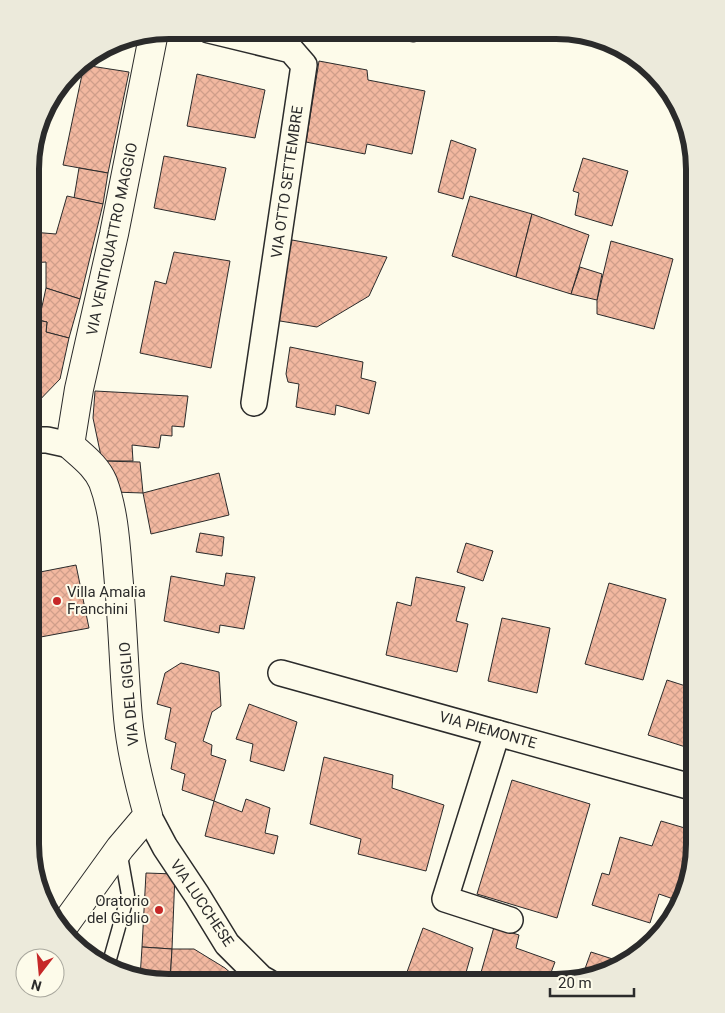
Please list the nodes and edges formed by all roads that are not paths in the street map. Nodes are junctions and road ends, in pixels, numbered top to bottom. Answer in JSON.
{"nodes":[{"id":1,"x":246,"y":39,"type":"edge"},
{"id":2,"x":152,"y":40,"type":"edge"},
{"id":3,"x":254,"y":403,"type":"dead end"},
{"id":4,"x":39,"y":440,"type":"edge"},
{"id":5,"x":70,"y":446,"type":"junction"},
{"id":6,"x":281,"y":673,"type":"dead end"},
{"id":7,"x":497,"y":733,"type":"junction"},
{"id":8,"x":686,"y":786,"type":"edge"},
{"id":9,"x":148,"y":815,"type":"junction"},
{"id":10,"x":120,"y":848,"type":"junction"},
{"id":11,"x":510,"y":920,"type":"dead end"},
{"id":12,"x":65,"y":923,"type":"edge"},
{"id":13,"x":110,"y":960,"type":"edge"},
{"id":14,"x":257,"y":974,"type":"edge"}],
"edges":[{"from":1,"to":3,"type":"street","name":"VIA OTTO SETTEMBRE"},
{"from":2,"to":5,"type":"street","name":"VIA VENTIQUATTRO MAGGIO"},
{"from":4,"to":5,"type":"street"},
{"from":5,"to":9,"type":"street","name":"VIA DEL GIGLIO"},
{"from":6,"to":7,"type":"street","name":"VIA PIEMONTE"},
{"from":7,"to":8,"type":"street","name":"VIA PIEMONTE"},
{"from":7,"to":11,"type":"street"},
{"from":9,"to":10,"type":"street"},
{"from":9,"to":14,"type":"street","name":"VIA LUCCHESE"},
{"from":10,"to":12,"type":"street"},
{"from":10,"to":13,"type":"lane"}]}
